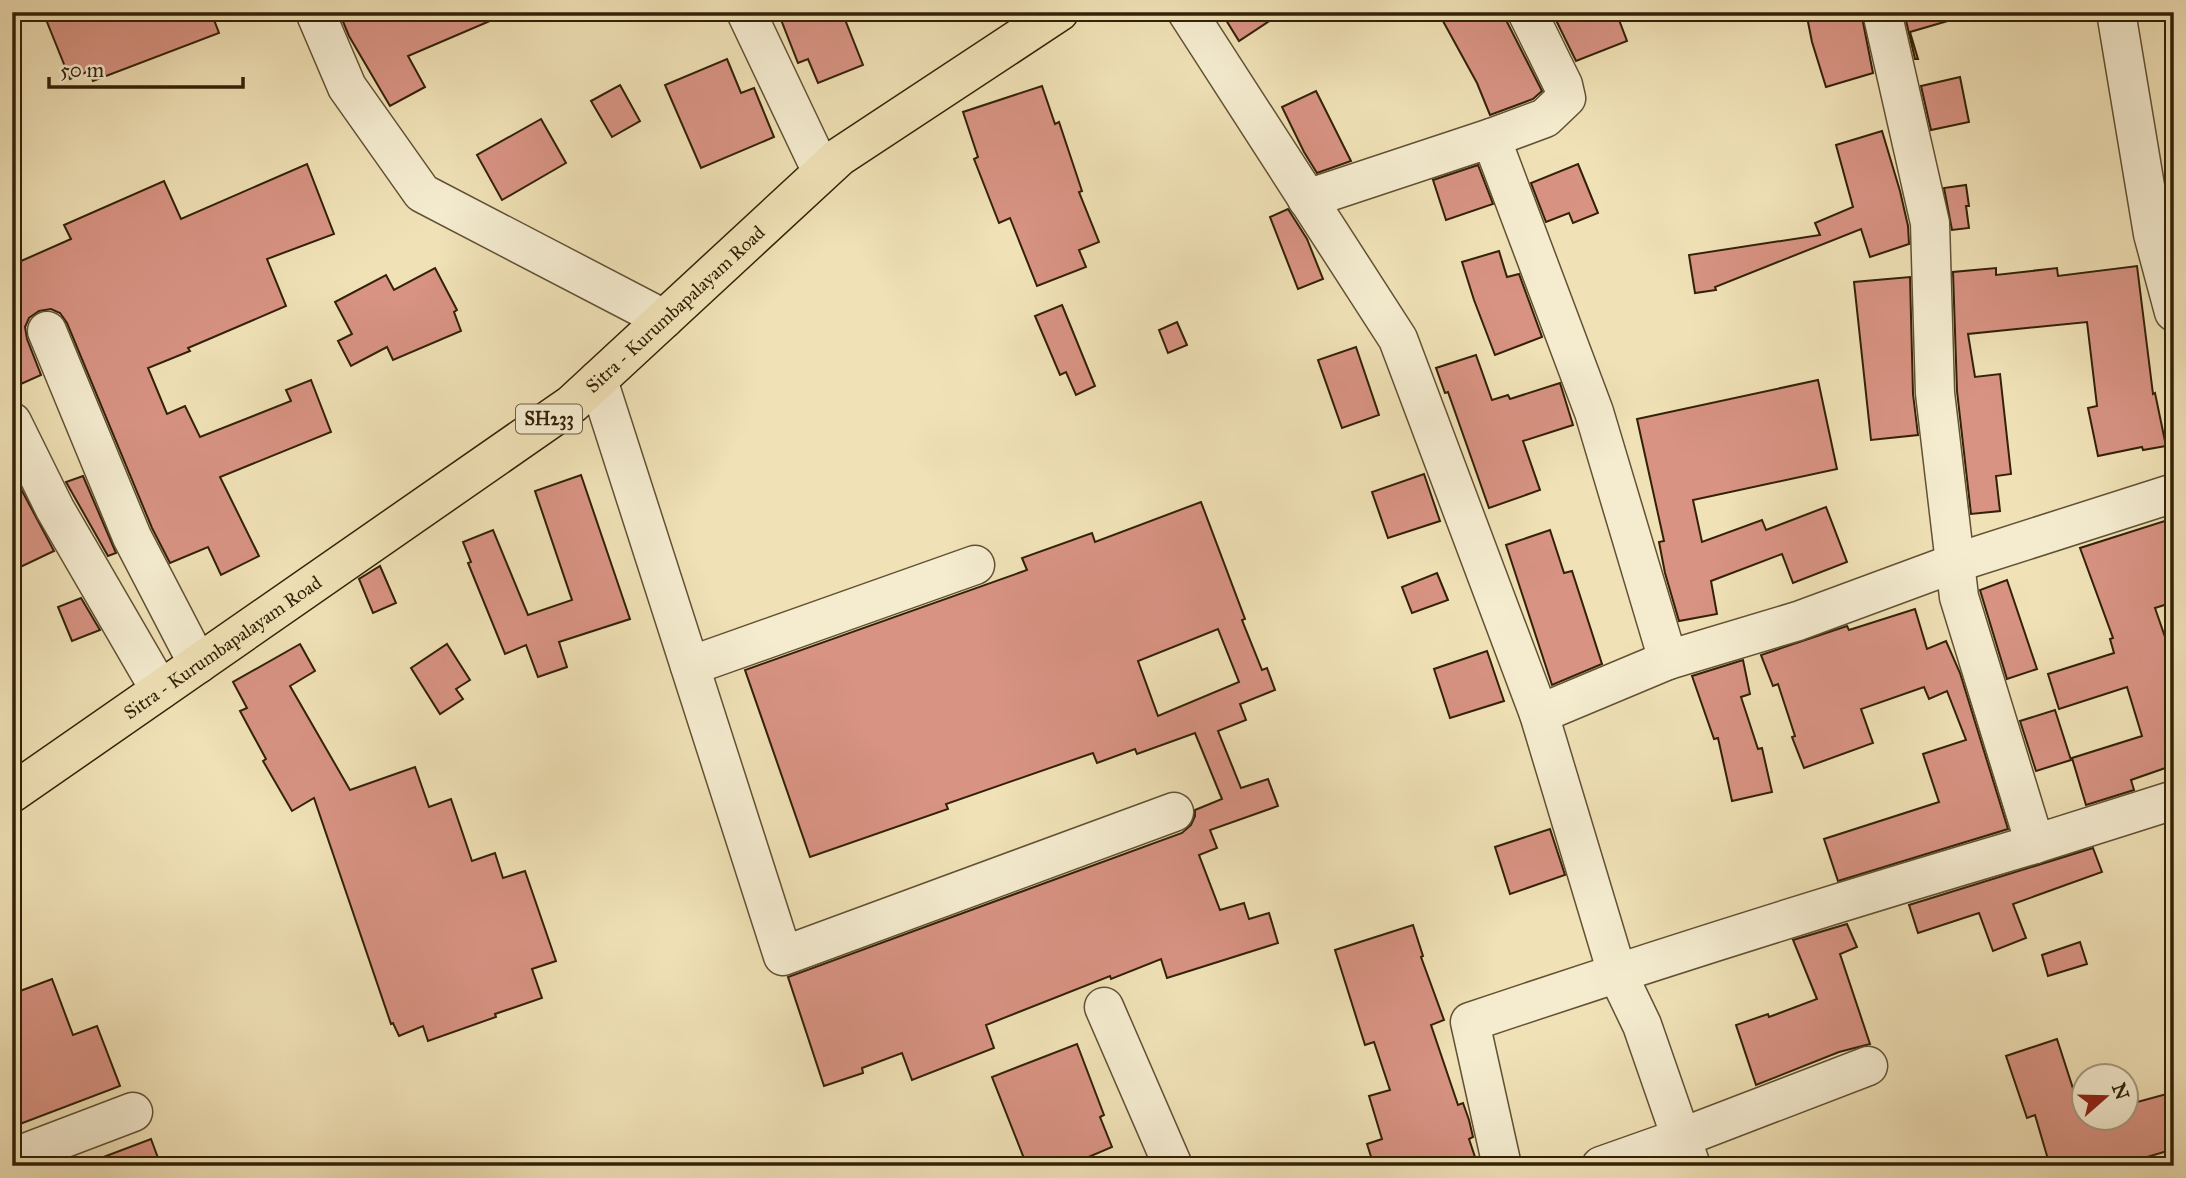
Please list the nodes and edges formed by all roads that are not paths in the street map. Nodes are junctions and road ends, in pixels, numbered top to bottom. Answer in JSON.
{"nodes":[{"id":1,"x":315,"y":12,"type":"edge"},
{"id":2,"x":746,"y":12,"type":"edge"},
{"id":3,"x":1059,"y":12,"type":"edge"},
{"id":4,"x":1187,"y":12,"type":"edge"},
{"id":5,"x":1527,"y":12,"type":"edge"},
{"id":6,"x":1882,"y":12,"type":"edge"},
{"id":7,"x":2116,"y":12,"type":"edge"},
{"id":8,"x":1491,"y":138,"type":"junction"},
{"id":9,"x":822,"y":172,"type":"junction"},
{"id":10,"x":1307,"y":199,"type":"junction"},
{"id":11,"x":2174,"y":312,"type":"edge"},
{"id":12,"x":664,"y":318,"type":"junction"},
{"id":13,"x":47,"y":331,"type":"dead end"},
{"id":14,"x":598,"y":380,"type":"junction"},
{"id":15,"x":12,"y":422,"type":"edge"},
{"id":16,"x":2174,"y":493,"type":"edge"},
{"id":17,"x":1955,"y":563,"type":"junction"},
{"id":18,"x":975,"y":565,"type":"dead end"},
{"id":19,"x":1668,"y":660,"type":"junction"},
{"id":20,"x":198,"y":664,"type":"junction"},
{"id":21,"x":690,"y":666,"type":"junction"},
{"id":22,"x":160,"y":690,"type":"junction"},
{"id":23,"x":1539,"y":714,"type":"junction"},
{"id":24,"x":14,"y":788,"type":"edge"},
{"id":25,"x":2174,"y":800,"type":"edge"},
{"id":26,"x":1174,"y":812,"type":"dead end"},
{"id":27,"x":2035,"y":844,"type":"junction"},
{"id":28,"x":1617,"y":973,"type":"junction"},
{"id":29,"x":1104,"y":1007,"type":"dead end"},
{"id":30,"x":1868,"y":1066,"type":"dead end"},
{"id":31,"x":133,"y":1112,"type":"dead end"},
{"id":32,"x":1687,"y":1152,"type":"edge"},
{"id":33,"x":12,"y":1158,"type":"edge"},
{"id":34,"x":1173,"y":1166,"type":"edge"},
{"id":35,"x":1503,"y":1166,"type":"edge"},
{"id":36,"x":1601,"y":1166,"type":"edge"}],
"edges":[{"from":1,"to":12,"type":"street"},
{"from":2,"to":9,"type":"street"},
{"from":3,"to":9,"type":"main road","name":"Sitra - Kurumbapalayam Road","number":"SH233"},
{"from":4,"to":10,"type":"street"},
{"from":5,"to":8,"type":"street"},
{"from":6,"to":17,"type":"street"},
{"from":7,"to":11,"type":"street"},
{"from":8,"to":10,"type":"street"},
{"from":8,"to":19,"type":"street"},
{"from":9,"to":12,"type":"main road","name":"Sitra - Kurumbapalayam Road","number":"SH233"},
{"from":10,"to":23,"type":"street"},
{"from":12,"to":14,"type":"main road","name":"Sitra - Kurumbapalayam Road","number":"SH233"},
{"from":13,"to":20,"type":"street"},
{"from":14,"to":20,"type":"main road","name":"Sitra - Kurumbapalayam Road","number":"SH233"},
{"from":14,"to":21,"type":"street"},
{"from":15,"to":22,"type":"street"},
{"from":16,"to":17,"type":"street"},
{"from":17,"to":19,"type":"street"},
{"from":17,"to":27,"type":"street"},
{"from":18,"to":21,"type":"street"},
{"from":19,"to":23,"type":"street"},
{"from":20,"to":22,"type":"main road","name":"Sitra - Kurumbapalayam Road","number":"SH233"},
{"from":21,"to":26,"type":"street"},
{"from":22,"to":24,"type":"main road","name":"Sitra - Kurumbapalayam Road","number":"SH233"},
{"from":23,"to":28,"type":"street"},
{"from":25,"to":27,"type":"street"},
{"from":27,"to":28,"type":"street"},
{"from":28,"to":32,"type":"street"},
{"from":28,"to":35,"type":"street"},
{"from":29,"to":34,"type":"street"},
{"from":30,"to":32,"type":"street"},
{"from":31,"to":33,"type":"street"},
{"from":32,"to":36,"type":"street"}]}
